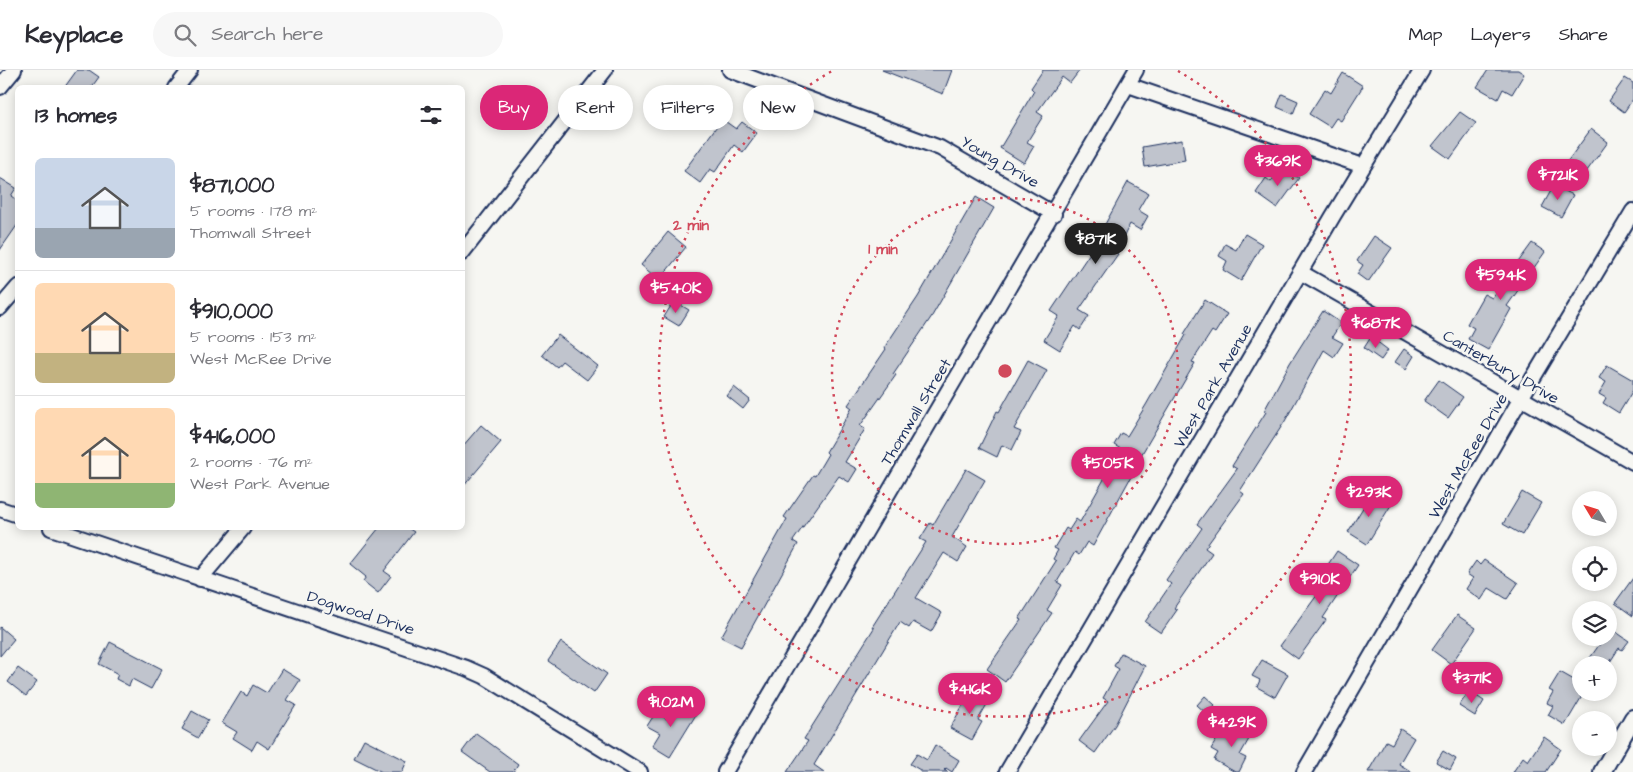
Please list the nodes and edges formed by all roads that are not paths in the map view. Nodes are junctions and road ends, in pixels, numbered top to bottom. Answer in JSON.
{"nodes":[{"id":1,"x":14,"y":70,"type":"edge"},
{"id":2,"x":190,"y":70,"type":"edge"},
{"id":3,"x":606,"y":70,"type":"edge"},
{"id":4,"x":730,"y":70,"type":"edge"},
{"id":5,"x":1136,"y":70,"type":"edge"},
{"id":6,"x":1422,"y":70,"type":"edge"},
{"id":7,"x":178,"y":85,"type":"edge"},
{"id":8,"x":1128,"y":85,"type":"junction"},
{"id":9,"x":0,"y":87,"type":"edge"},
{"id":10,"x":1364,"y":166,"type":"junction"},
{"id":11,"x":1633,"y":211,"type":"edge"},
{"id":12,"x":1054,"y":214,"type":"junction"},
{"id":13,"x":465,"y":249,"type":"edge"},
{"id":14,"x":1300,"y":272,"type":"junction"},
{"id":15,"x":15,"y":290,"type":"edge"},
{"id":16,"x":0,"y":308,"type":"edge"},
{"id":17,"x":1521,"y":398,"type":"junction"},
{"id":18,"x":1633,"y":462,"type":"edge"},
{"id":19,"x":0,"y":509,"type":"edge"},
{"id":20,"x":15,"y":514,"type":"edge"},
{"id":21,"x":58,"y":530,"type":"edge"},
{"id":22,"x":241,"y":530,"type":"edge"},
{"id":23,"x":200,"y":579,"type":"junction"},
{"id":24,"x":1633,"y":718,"type":"edge"},
{"id":25,"x":640,"y":772,"type":"edge"},
{"id":26,"x":725,"y":772,"type":"edge"},
{"id":27,"x":1007,"y":772,"type":"edge"},
{"id":28,"x":1304,"y":772,"type":"edge"},
{"id":29,"x":1602,"y":772,"type":"edge"}],
"edges":[{"from":1,"to":9,"type":"street"},
{"from":2,"to":7,"type":"street"},
{"from":3,"to":13,"type":"street"},
{"from":4,"to":12,"type":"street","name":"Young Drive"},
{"from":5,"to":8,"type":"street","name":"Thomwall Street"},
{"from":6,"to":10,"type":"street","name":"West Park Avenue"},
{"from":8,"to":10,"type":"street"},
{"from":8,"to":12,"type":"street","name":"Thomwall Street"},
{"from":10,"to":14,"type":"street","name":"West Park Avenue"},
{"from":11,"to":17,"type":"street","name":"West McRee Drive"},
{"from":12,"to":26,"type":"street","name":"Thomwall Street"},
{"from":14,"to":17,"type":"street","name":"Canterbury Drive"},
{"from":14,"to":27,"type":"street","name":"West Park Avenue"},
{"from":15,"to":16,"type":"street"},
{"from":17,"to":18,"type":"street","name":"Canterbury Drive"},
{"from":17,"to":28,"type":"street","name":"West McRee Drive"},
{"from":19,"to":20,"type":"street"},
{"from":21,"to":23,"type":"street","name":"Dogwood Drive"},
{"from":22,"to":23,"type":"street"},
{"from":23,"to":25,"type":"street","name":"Dogwood Drive"},
{"from":24,"to":29,"type":"street"}]}
